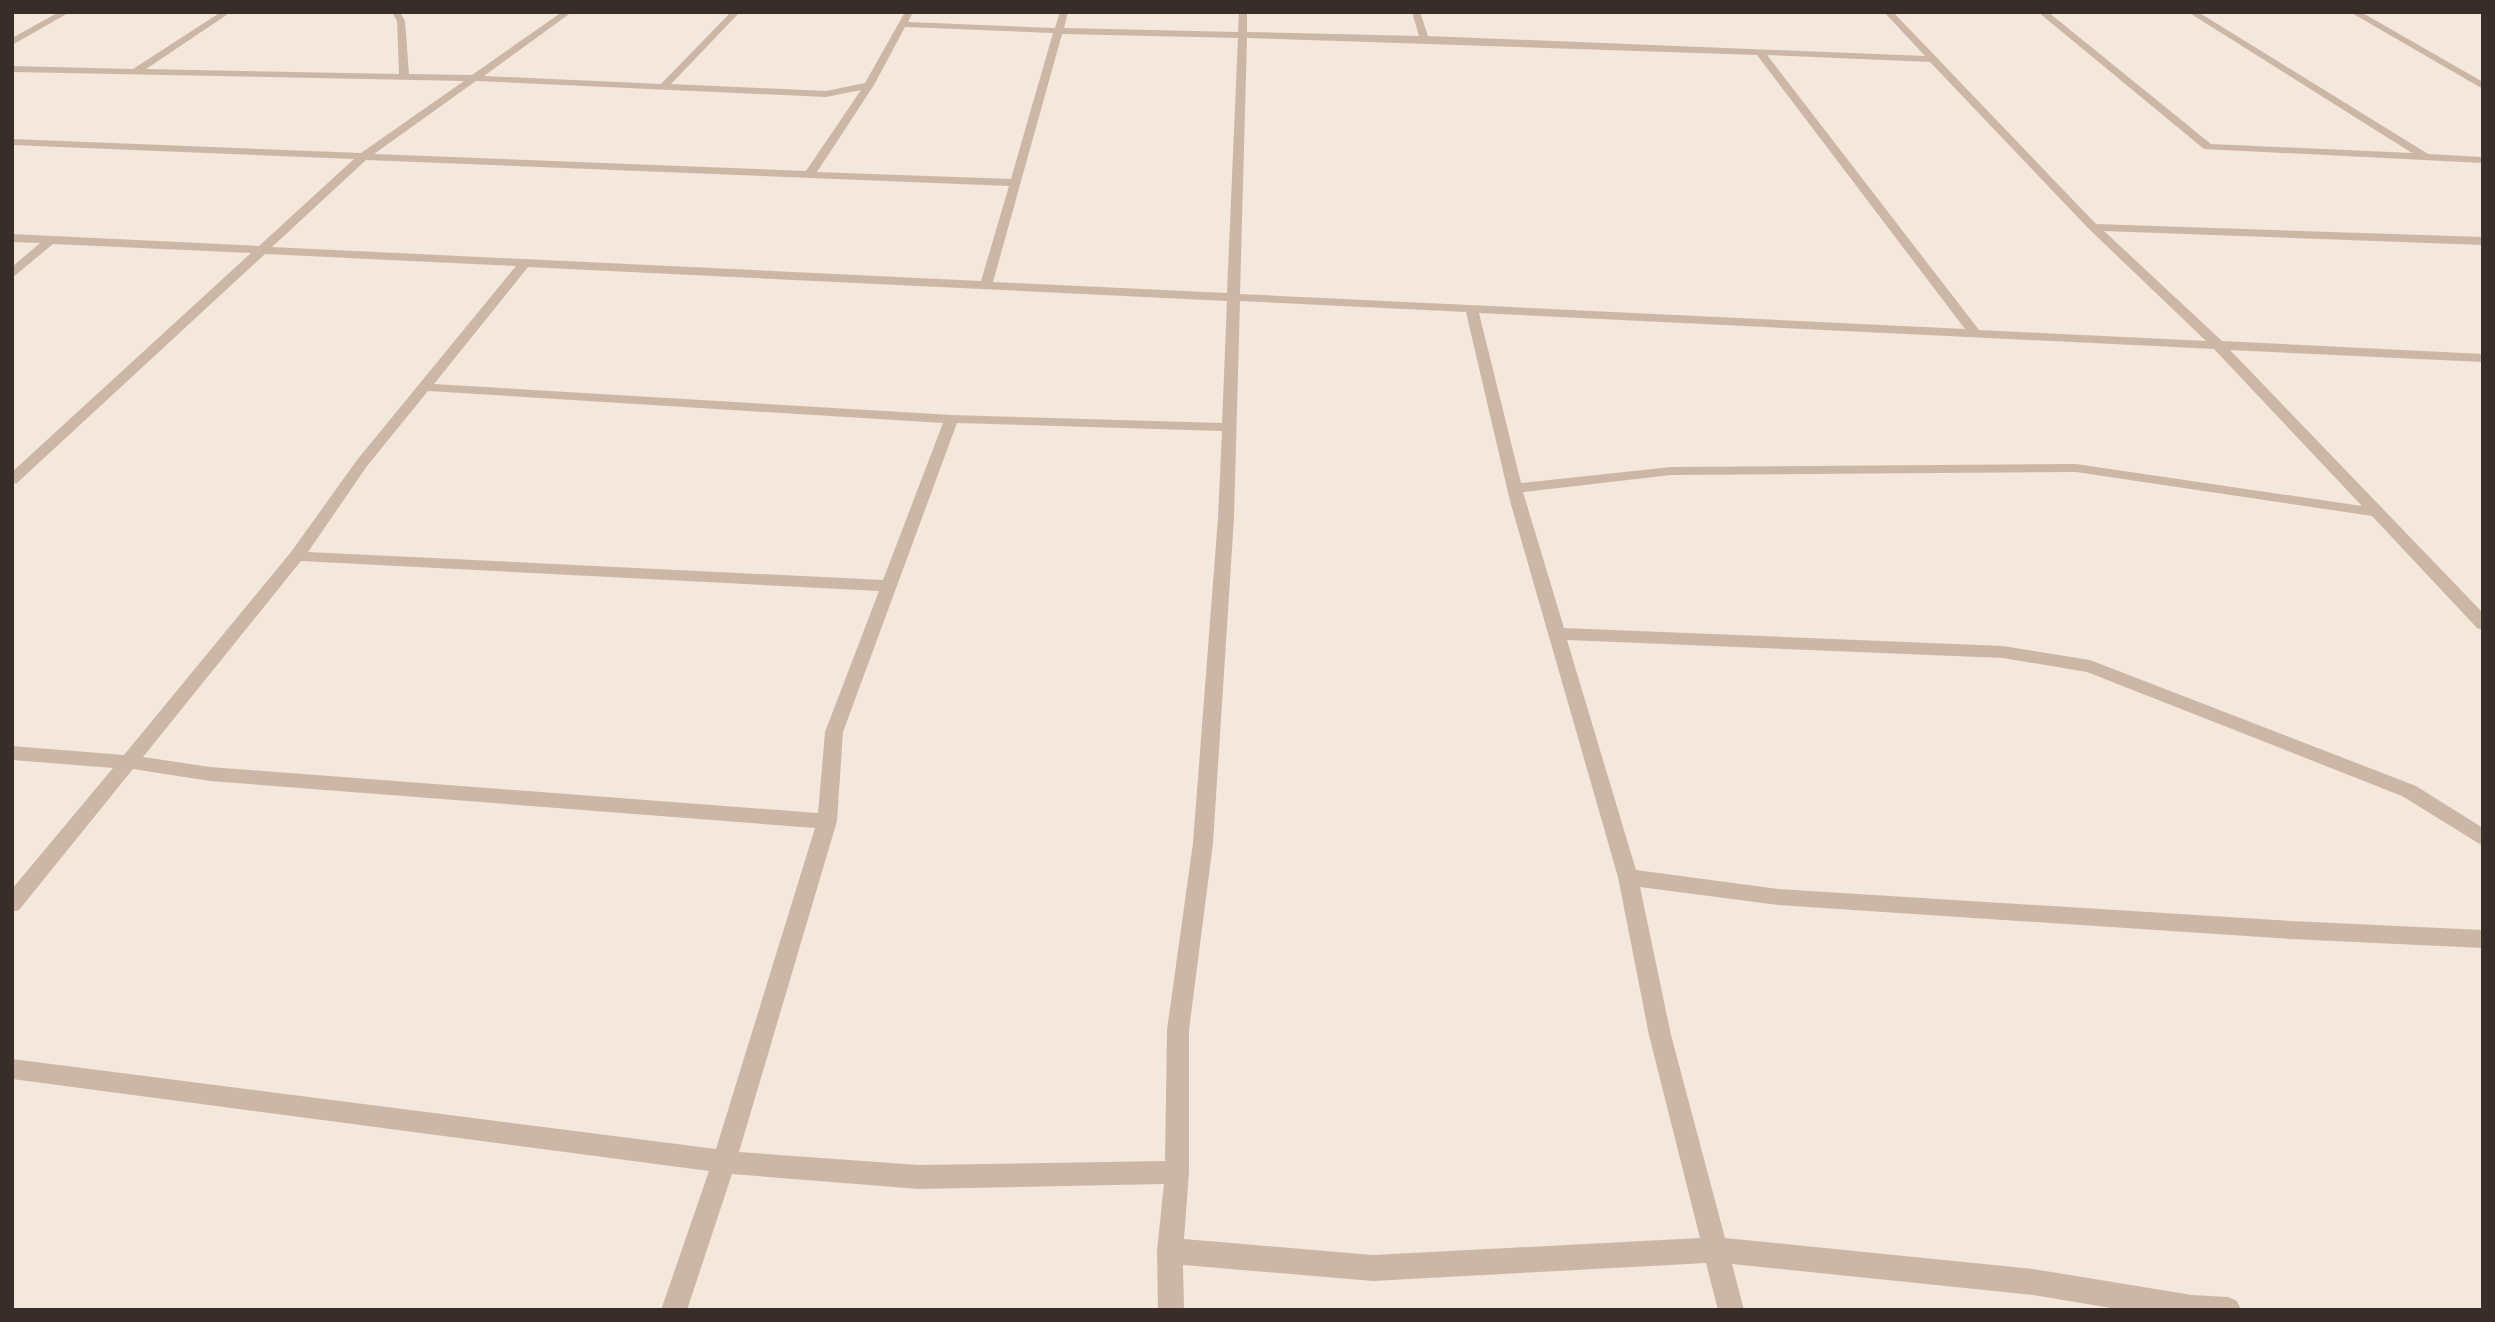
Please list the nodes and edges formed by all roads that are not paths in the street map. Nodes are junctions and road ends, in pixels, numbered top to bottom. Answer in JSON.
{"nodes":[{"id":1,"x":66,"y":12,"type":"edge"},
{"id":2,"x":227,"y":12,"type":"edge"},
{"id":3,"x":396,"y":12,"type":"edge"},
{"id":4,"x":568,"y":12,"type":"edge"},
{"id":5,"x":736,"y":12,"type":"edge"},
{"id":6,"x":909,"y":12,"type":"edge"},
{"id":7,"x":1064,"y":12,"type":"edge"},
{"id":8,"x":1243,"y":12,"type":"edge"},
{"id":9,"x":1416,"y":12,"type":"edge"},
{"id":10,"x":1888,"y":12,"type":"edge"},
{"id":11,"x":2042,"y":12,"type":"edge"},
{"id":12,"x":2182,"y":12,"type":"edge"},
{"id":13,"x":2192,"y":12,"type":"edge"},
{"id":14,"x":2354,"y":12,"type":"edge"},
{"id":15,"x":904,"y":24,"type":"junction"},
{"id":16,"x":1058,"y":31,"type":"junction"},
{"id":17,"x":1243,"y":36,"type":"junction"},
{"id":18,"x":1424,"y":39,"type":"junction"},
{"id":19,"x":12,"y":42,"type":"edge"},
{"id":20,"x":1759,"y":52,"type":"junction"},
{"id":21,"x":1933,"y":59,"type":"junction"},
{"id":22,"x":12,"y":69,"type":"edge"},
{"id":23,"x":136,"y":71,"type":"junction"},
{"id":24,"x":404,"y":78,"type":"junction"},
{"id":25,"x":474,"y":78,"type":"junction"},
{"id":26,"x":869,"y":85,"type":"junction"},
{"id":27,"x":2483,"y":86,"type":"edge"},
{"id":28,"x":662,"y":88,"type":"junction"},
{"id":29,"x":12,"y":142,"type":"edge"},
{"id":30,"x":365,"y":155,"type":"junction"},
{"id":31,"x":2427,"y":159,"type":"junction"},
{"id":32,"x":2483,"y":160,"type":"edge"},
{"id":33,"x":810,"y":174,"type":"junction"},
{"id":34,"x":1016,"y":183,"type":"junction"},
{"id":35,"x":2093,"y":227,"type":"junction"},
{"id":36,"x":12,"y":238,"type":"edge"},
{"id":37,"x":50,"y":240,"type":"junction"},
{"id":38,"x":2483,"y":241,"type":"edge"},
{"id":39,"x":263,"y":250,"type":"junction"},
{"id":40,"x":525,"y":263,"type":"junction"},
{"id":41,"x":12,"y":274,"type":"edge"},
{"id":42,"x":986,"y":285,"type":"junction"},
{"id":43,"x":1234,"y":297,"type":"junction"},
{"id":44,"x":1472,"y":309,"type":"junction"},
{"id":45,"x":1976,"y":334,"type":"junction"},
{"id":46,"x":2218,"y":345,"type":"junction"},
{"id":47,"x":2479,"y":361,"type":"edge"},
{"id":48,"x":422,"y":387,"type":"junction"},
{"id":49,"x":952,"y":419,"type":"junction"},
{"id":50,"x":1229,"y":427,"type":"junction"},
{"id":51,"x":12,"y":480,"type":"edge"},
{"id":52,"x":1516,"y":488,"type":"junction"},
{"id":53,"x":2374,"y":512,"type":"junction"},
{"id":54,"x":297,"y":556,"type":"junction"},
{"id":55,"x":890,"y":586,"type":"junction"},
{"id":56,"x":2483,"y":624,"type":"edge"},
{"id":57,"x":1559,"y":634,"type":"junction"},
{"id":58,"x":12,"y":753,"type":"edge"},
{"id":59,"x":130,"y":762,"type":"junction"},
{"id":60,"x":827,"y":821,"type":"junction"},
{"id":61,"x":2483,"y":838,"type":"edge"},
{"id":62,"x":1628,"y":877,"type":"junction"},
{"id":63,"x":12,"y":904,"type":"edge"},
{"id":64,"x":2483,"y":939,"type":"edge"},
{"id":65,"x":12,"y":1069,"type":"edge"},
{"id":66,"x":724,"y":1162,"type":"junction"},
{"id":67,"x":1177,"y":1172,"type":"junction"},
{"id":68,"x":1717,"y":1250,"type":"junction"},
{"id":69,"x":1170,"y":1251,"type":"junction"},
{"id":70,"x":2192,"y":1309,"type":"edge"},
{"id":71,"x":674,"y":1310,"type":"edge"},
{"id":72,"x":1171,"y":1310,"type":"edge"},
{"id":73,"x":1731,"y":1310,"type":"edge"},
{"id":74,"x":2228,"y":1310,"type":"edge"}],
"edges":[{"from":1,"to":19,"type":"street"},
{"from":2,"to":23,"type":"street"},
{"from":3,"to":24,"type":"street"},
{"from":4,"to":25,"type":"street"},
{"from":5,"to":28,"type":"street"},
{"from":6,"to":15,"type":"street"},
{"from":7,"to":16,"type":"street"},
{"from":8,"to":17,"type":"street"},
{"from":9,"to":18,"type":"street"},
{"from":10,"to":21,"type":"street"},
{"from":11,"to":31,"type":"street"},
{"from":12,"to":13,"type":"street"},
{"from":13,"to":31,"type":"street"},
{"from":14,"to":27,"type":"street"},
{"from":15,"to":16,"type":"street"},
{"from":15,"to":26,"type":"street"},
{"from":16,"to":17,"type":"street"},
{"from":16,"to":34,"type":"street"},
{"from":17,"to":18,"type":"street"},
{"from":17,"to":43,"type":"street"},
{"from":18,"to":20,"type":"street"},
{"from":20,"to":21,"type":"street"},
{"from":20,"to":45,"type":"street"},
{"from":21,"to":35,"type":"street"},
{"from":22,"to":23,"type":"street"},
{"from":23,"to":24,"type":"street"},
{"from":24,"to":25,"type":"street"},
{"from":25,"to":28,"type":"street"},
{"from":25,"to":30,"type":"street"},
{"from":26,"to":28,"type":"street"},
{"from":26,"to":33,"type":"street"},
{"from":29,"to":30,"type":"street"},
{"from":30,"to":33,"type":"street"},
{"from":30,"to":39,"type":"street"},
{"from":31,"to":32,"type":"street"},
{"from":33,"to":34,"type":"street"},
{"from":34,"to":42,"type":"street"},
{"from":35,"to":38,"type":"street"},
{"from":35,"to":46,"type":"street"},
{"from":36,"to":37,"type":"street"},
{"from":37,"to":39,"type":"street"},
{"from":37,"to":41,"type":"street"},
{"from":39,"to":40,"type":"street"},
{"from":39,"to":51,"type":"street"},
{"from":40,"to":42,"type":"street"},
{"from":40,"to":48,"type":"street"},
{"from":42,"to":43,"type":"street"},
{"from":43,"to":44,"type":"street"},
{"from":43,"to":50,"type":"street"},
{"from":44,"to":45,"type":"street"},
{"from":44,"to":52,"type":"street"},
{"from":45,"to":46,"type":"street"},
{"from":46,"to":47,"type":"street"},
{"from":46,"to":53,"type":"street"},
{"from":48,"to":49,"type":"street"},
{"from":48,"to":54,"type":"street"},
{"from":49,"to":50,"type":"street"},
{"from":49,"to":55,"type":"street"},
{"from":50,"to":67,"type":"street"},
{"from":52,"to":53,"type":"street"},
{"from":52,"to":57,"type":"street"},
{"from":53,"to":56,"type":"street"},
{"from":54,"to":55,"type":"street"},
{"from":54,"to":59,"type":"street"},
{"from":55,"to":60,"type":"street"},
{"from":57,"to":61,"type":"street"},
{"from":57,"to":62,"type":"street"},
{"from":58,"to":59,"type":"street"},
{"from":59,"to":60,"type":"street"},
{"from":59,"to":63,"type":"street"},
{"from":60,"to":66,"type":"street"},
{"from":62,"to":64,"type":"street"},
{"from":62,"to":68,"type":"street"},
{"from":65,"to":66,"type":"street"},
{"from":66,"to":67,"type":"street"},
{"from":66,"to":71,"type":"street"},
{"from":67,"to":69,"type":"street"},
{"from":68,"to":69,"type":"street"},
{"from":68,"to":70,"type":"street"},
{"from":68,"to":73,"type":"street"},
{"from":69,"to":72,"type":"street"},
{"from":70,"to":74,"type":"street"}]}
